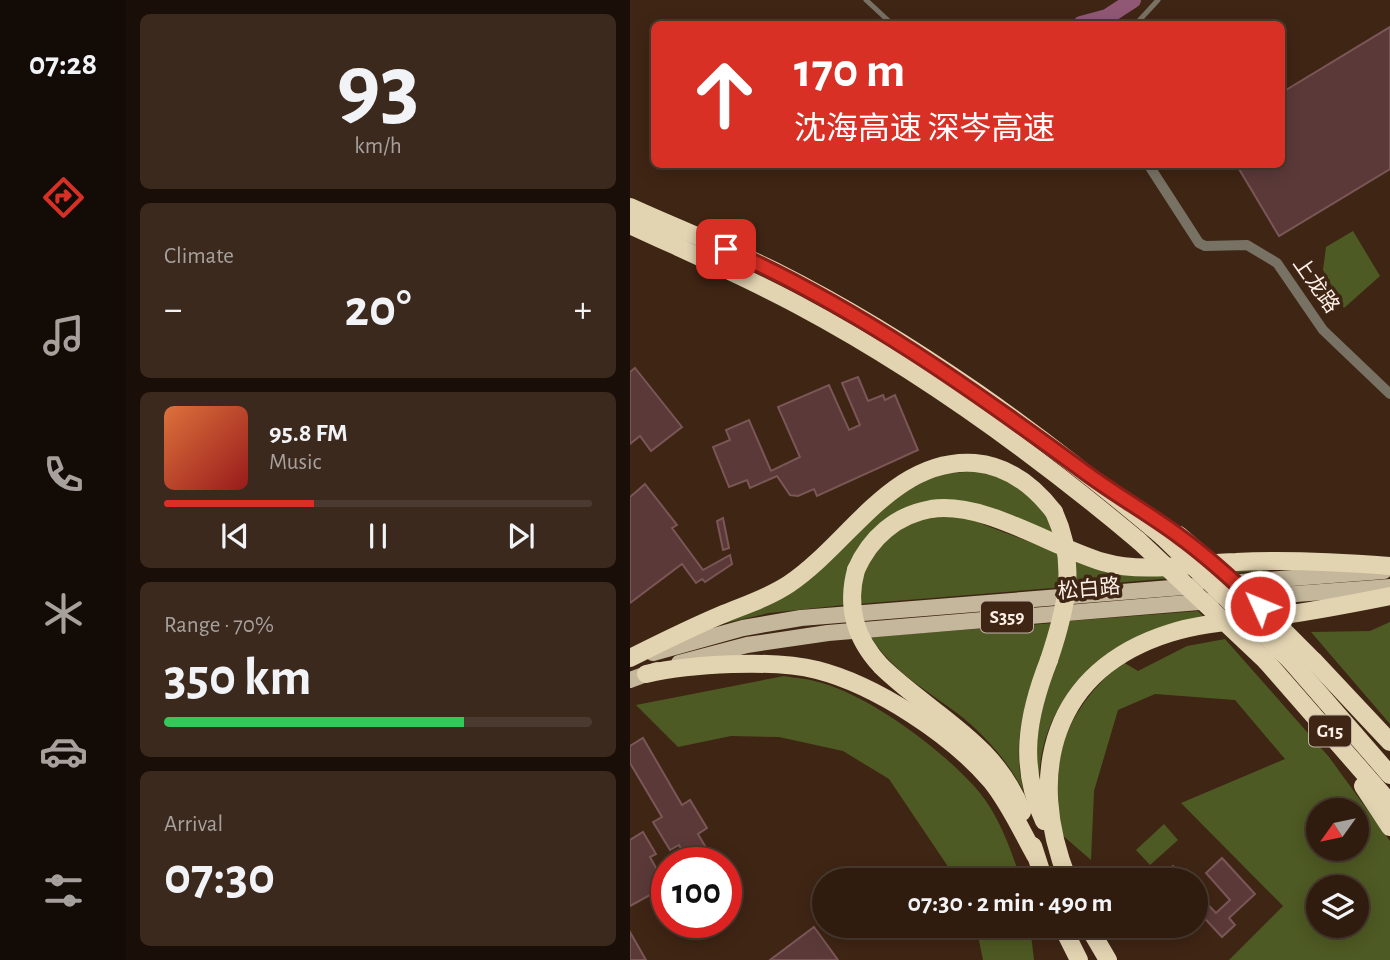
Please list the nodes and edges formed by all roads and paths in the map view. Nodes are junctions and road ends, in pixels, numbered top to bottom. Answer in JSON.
{"nodes":[{"id":1,"x":866,"y":0,"type":"edge"},
{"id":2,"x":1158,"y":0,"type":"edge"},
{"id":3,"x":889,"y":21,"type":"edge"},
{"id":4,"x":1139,"y":21,"type":"edge"},
{"id":5,"x":1151,"y":168,"type":"edge"},
{"id":6,"x":630,"y":207,"type":"edge"},
{"id":7,"x":630,"y":225,"type":"edge"},
{"id":8,"x":1390,"y":394,"type":"edge"},
{"id":9,"x":1171,"y":536,"type":"junction"},
{"id":10,"x":1390,"y":568,"type":"edge"},
{"id":11,"x":1390,"y":587,"type":"edge"},
{"id":12,"x":1390,"y":596,"type":"edge"},
{"id":13,"x":630,"y":659,"type":"edge"},
{"id":14,"x":638,"y":677,"type":"edge"},
{"id":15,"x":1321,"y":721,"type":"junction"},
{"id":16,"x":1390,"y":742,"type":"edge"},
{"id":17,"x":1390,"y":775,"type":"edge"},
{"id":18,"x":1390,"y":803,"type":"edge"},
{"id":19,"x":1390,"y":827,"type":"edge"},
{"id":20,"x":1056,"y":847,"type":"junction"},
{"id":21,"x":1035,"y":855,"type":"junction"},
{"id":22,"x":1040,"y":868,"type":"edge"},
{"id":23,"x":1064,"y":868,"type":"edge"},
{"id":24,"x":1068,"y":938,"type":"edge"},
{"id":25,"x":1095,"y":938,"type":"edge"},
{"id":26,"x":1079,"y":960,"type":"edge"},
{"id":27,"x":1108,"y":960,"type":"edge"}],
"edges":[{"from":1,"to":3,"type":"lane"},
{"from":2,"to":4,"type":"lane"},
{"from":5,"to":8,"type":"street","name":"上龙路"},
{"from":6,"to":9,"type":"highway"},
{"from":7,"to":15,"type":"highway","number":"G15","bridge":true},
{"from":9,"to":16,"type":"highway","bridge":true},
{"from":9,"to":17,"type":"highway","number":"G15","bridge":true},
{"from":10,"to":13,"type":"main road","name":"松白路","number":"S359"},
{"from":10,"to":21,"type":"highway","bridge":true},
{"from":11,"to":14,"type":"main road","name":"松白路","number":"S359"},
{"from":12,"to":20,"type":"highway"},
{"from":13,"to":20,"type":"highway","bridge":true},
{"from":14,"to":21,"type":"highway"},
{"from":15,"to":18,"type":"highway","number":"G15"},
{"from":15,"to":19,"type":"highway"},
{"from":20,"to":23,"type":"highway"},
{"from":21,"to":22,"type":"highway"},
{"from":24,"to":26,"type":"highway"},
{"from":25,"to":27,"type":"highway"}]}
